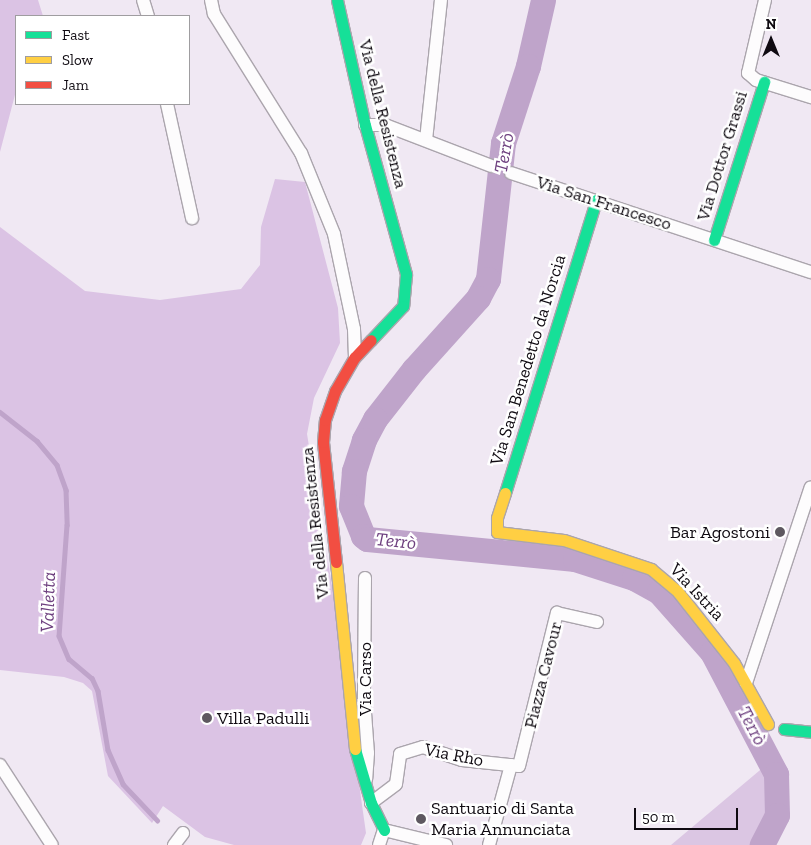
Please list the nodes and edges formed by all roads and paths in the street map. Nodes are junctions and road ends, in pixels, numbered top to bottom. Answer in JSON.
{"nodes":[{"id":1,"x":144,"y":0,"type":"edge"},
{"id":2,"x":211,"y":0,"type":"edge"},
{"id":3,"x":337,"y":0,"type":"edge"},
{"id":4,"x":441,"y":0,"type":"edge"},
{"id":5,"x":765,"y":0,"type":"edge"},
{"id":6,"x":148,"y":15,"type":"edge"},
{"id":7,"x":764,"y":82,"type":"junction"},
{"id":8,"x":811,"y":97,"type":"edge"},
{"id":9,"x":167,"y":105,"type":"edge"},
{"id":10,"x":365,"y":125,"type":"junction"},
{"id":11,"x":426,"y":140,"type":"junction"},
{"id":12,"x":491,"y":166,"type":"dead end"},
{"id":13,"x":511,"y":173,"type":"dead end"},
{"id":14,"x":596,"y":200,"type":"junction"},
{"id":15,"x":192,"y":218,"type":"dead end"},
{"id":16,"x":714,"y":240,"type":"junction"},
{"id":17,"x":811,"y":272,"type":"edge"},
{"id":18,"x":356,"y":358,"type":"junction"},
{"id":19,"x":811,"y":487,"type":"edge"},
{"id":20,"x":497,"y":532,"type":"joint"},
{"id":21,"x":365,"y":578,"type":"dead end"},
{"id":22,"x":597,"y":622,"type":"dead end"},
{"id":23,"x":746,"y":683,"type":"junction"},
{"id":24,"x":768,"y":724,"type":"dead end"},
{"id":25,"x":784,"y":729,"type":"dead end"},
{"id":26,"x":811,"y":732,"type":"edge"},
{"id":27,"x":0,"y":765,"type":"edge"},
{"id":28,"x":511,"y":765,"type":"junction"},
{"id":29,"x":366,"y":779,"type":"junction"},
{"id":30,"x":371,"y":803,"type":"junction"},
{"id":31,"x":384,"y":830,"type":"junction"},
{"id":32,"x":183,"y":833,"type":"dead end"},
{"id":33,"x":52,"y":845,"type":"edge"},
{"id":34,"x":174,"y":845,"type":"edge"},
{"id":35,"x":379,"y":845,"type":"edge"},
{"id":36,"x":446,"y":845,"type":"edge"},
{"id":37,"x":489,"y":845,"type":"edge"}],
"edges":[{"from":1,"to":6,"type":"street"},
{"from":2,"to":18,"type":"street"},
{"from":3,"to":10,"type":"street","name":"Via della Resistenza"},
{"from":4,"to":11,"type":"street"},
{"from":5,"to":7,"type":"street"},
{"from":7,"to":8,"type":"street"},
{"from":7,"to":16,"type":"street","name":"Via Dottor Grassi"},
{"from":9,"to":15,"type":"street"},
{"from":10,"to":11,"type":"street"},
{"from":10,"to":18,"type":"street","name":"Via della Resistenza"},
{"from":11,"to":12,"type":"street"},
{"from":13,"to":14,"type":"street","name":"Via San Francesco"},
{"from":14,"to":16,"type":"street","name":"Via San Francesco"},
{"from":14,"to":20,"type":"street","name":"Via San Benedetto da Norcia"},
{"from":16,"to":17,"type":"street","name":"Via San Francesco"},
{"from":18,"to":29,"type":"street","name":"Via della Resistenza"},
{"from":19,"to":23,"type":"street"},
{"from":20,"to":23,"type":"street","name":"Via Istria"},
{"from":21,"to":29,"type":"street","name":"Via Carso"},
{"from":22,"to":28,"type":"street","name":"Piazza Cavour"},
{"from":23,"to":24,"type":"street","name":"Via Istria"},
{"from":25,"to":26,"type":"street"},
{"from":27,"to":33,"type":"street"},
{"from":28,"to":30,"type":"street","name":"Via Rho"},
{"from":28,"to":37,"type":"street"},
{"from":29,"to":30,"type":"street","name":"Via della Resistenza"},
{"from":30,"to":31,"type":"street","name":"Via della Resistenza"},
{"from":31,"to":35,"type":"street"},
{"from":31,"to":36,"type":"street"},
{"from":32,"to":34,"type":"street"}]}
